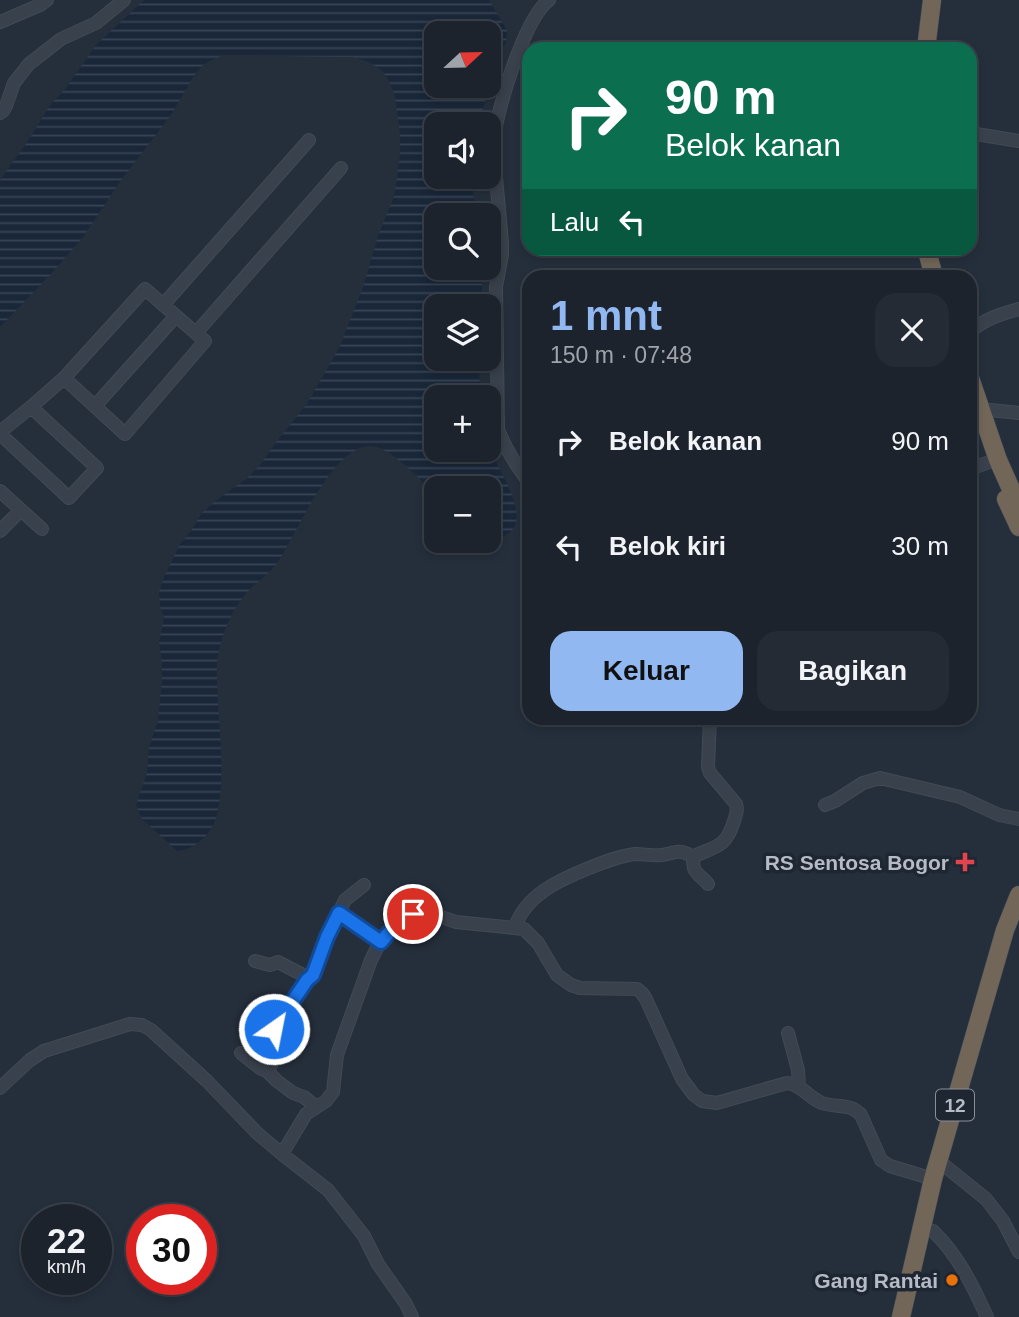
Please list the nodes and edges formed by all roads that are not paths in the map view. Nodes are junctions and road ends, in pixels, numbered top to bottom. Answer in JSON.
{"nodes":[{"id":1,"x":124,"y":0,"type":"edge"},
{"id":2,"x":549,"y":0,"type":"edge"},
{"id":3,"x":932,"y":0,"type":"edge"},
{"id":4,"x":942,"y":0,"type":"edge"},
{"id":5,"x":42,"y":2,"type":"edge"},
{"id":6,"x":25,"y":5,"type":"edge"},
{"id":7,"x":0,"y":22,"type":"edge"},
{"id":8,"x":524,"y":42,"type":"edge"},
{"id":9,"x":927,"y":42,"type":"edge"},
{"id":10,"x":938,"y":42,"type":"edge"},
{"id":11,"x":522,"y":46,"type":"edge"},
{"id":12,"x":0,"y":113,"type":"edge"},
{"id":13,"x":977,"y":134,"type":"edge"},
{"id":14,"x":309,"y":140,"type":"dead end"},
{"id":15,"x":1019,"y":141,"type":"edge"},
{"id":16,"x":341,"y":167,"type":"dead end"},
{"id":17,"x":163,"y":305,"type":"junction"},
{"id":18,"x":1019,"y":309,"type":"edge"},
{"id":19,"x":176,"y":316,"type":"junction"},
{"id":20,"x":994,"y":316,"type":"junction"},
{"id":21,"x":977,"y":317,"type":"edge"},
{"id":22,"x":977,"y":325,"type":"edge"},
{"id":23,"x":196,"y":332,"type":"junction"},
{"id":24,"x":64,"y":378,"type":"junction"},
{"id":25,"x":31,"y":407,"type":"junction"},
{"id":26,"x":95,"y":407,"type":"junction"},
{"id":27,"x":977,"y":407,"type":"edge"},
{"id":28,"x":977,"y":412,"type":"edge"},
{"id":29,"x":1019,"y":413,"type":"edge"},
{"id":30,"x":977,"y":415,"type":"edge"},
{"id":31,"x":0,"y":433,"type":"edge"},
{"id":32,"x":989,"y":462,"type":"junction"},
{"id":33,"x":977,"y":466,"type":"edge"},
{"id":34,"x":522,"y":473,"type":"edge"},
{"id":35,"x":0,"y":491,"type":"edge"},
{"id":36,"x":1019,"y":507,"type":"edge"},
{"id":37,"x":21,"y":510,"type":"junction"},
{"id":38,"x":1019,"y":527,"type":"edge"},
{"id":39,"x":42,"y":529,"type":"dead end"},
{"id":40,"x":0,"y":531,"type":"edge"},
{"id":41,"x":710,"y":725,"type":"edge"},
{"id":42,"x":825,"y":805,"type":"dead end"},
{"id":43,"x":1019,"y":819,"type":"edge"},
{"id":44,"x":692,"y":857,"type":"junction"},
{"id":45,"x":708,"y":884,"type":"dead end"},
{"id":46,"x":364,"y":885,"type":"dead end"},
{"id":47,"x":1019,"y":895,"type":"edge"},
{"id":48,"x":339,"y":913,"type":"junction"},
{"id":49,"x":1019,"y":918,"type":"edge"},
{"id":50,"x":515,"y":927,"type":"junction"},
{"id":51,"x":381,"y":942,"type":"junction"},
{"id":52,"x":255,"y":961,"type":"dead end"},
{"id":53,"x":309,"y":978,"type":"junction"},
{"id":54,"x":788,"y":1033,"type":"dead end"},
{"id":55,"x":241,"y":1053,"type":"dead end"},
{"id":56,"x":267,"y":1071,"type":"junction"},
{"id":57,"x":799,"y":1087,"type":"junction"},
{"id":58,"x":0,"y":1088,"type":"edge"},
{"id":59,"x":316,"y":1107,"type":"junction"},
{"id":60,"x":282,"y":1154,"type":"junction"},
{"id":61,"x":939,"y":1172,"type":"junction"},
{"id":62,"x":933,"y":1231,"type":"junction"},
{"id":63,"x":1019,"y":1252,"type":"edge"},
{"id":64,"x":412,"y":1317,"type":"edge"},
{"id":65,"x":901,"y":1317,"type":"edge"},
{"id":66,"x":914,"y":1317,"type":"edge"},
{"id":67,"x":986,"y":1317,"type":"edge"}],
"edges":[{"from":1,"to":12,"type":"street"},
{"from":2,"to":8,"type":"street"},
{"from":3,"to":9,"type":"highway"},
{"from":4,"to":10,"type":"highway"},
{"from":5,"to":6,"type":"street"},
{"from":6,"to":7,"type":"street"},
{"from":11,"to":34,"type":"street"},
{"from":13,"to":15,"type":"street"},
{"from":14,"to":17,"type":"street"},
{"from":16,"to":23,"type":"street"},
{"from":17,"to":19,"type":"street"},
{"from":17,"to":24,"type":"street"},
{"from":18,"to":20,"type":"street"},
{"from":19,"to":23,"type":"street"},
{"from":19,"to":26,"type":"street"},
{"from":20,"to":21,"type":"street"},
{"from":20,"to":22,"type":"street"},
{"from":23,"to":26,"type":"street"},
{"from":24,"to":25,"type":"street"},
{"from":24,"to":26,"type":"street"},
{"from":25,"to":31,"type":"street"},
{"from":25,"to":31,"type":"street"},
{"from":27,"to":29,"type":"street"},
{"from":28,"to":36,"type":"highway"},
{"from":30,"to":32,"type":"highway"},
{"from":32,"to":33,"type":"street"},
{"from":32,"to":38,"type":"highway"},
{"from":35,"to":37,"type":"street"},
{"from":37,"to":39,"type":"street"},
{"from":37,"to":40,"type":"street"},
{"from":41,"to":44,"type":"street"},
{"from":42,"to":43,"type":"street"},
{"from":44,"to":45,"type":"street"},
{"from":44,"to":50,"type":"street"},
{"from":46,"to":48,"type":"street"},
{"from":47,"to":61,"type":"highway","number":"12"},
{"from":48,"to":51,"type":"street"},
{"from":48,"to":53,"type":"street"},
{"from":49,"to":61,"type":"highway","number":"12"},
{"from":50,"to":51,"type":"street"},
{"from":50,"to":57,"type":"street"},
{"from":51,"to":59,"type":"street"},
{"from":52,"to":53,"type":"street"},
{"from":53,"to":56,"type":"street"},
{"from":54,"to":57,"type":"street"},
{"from":55,"to":56,"type":"street"},
{"from":56,"to":59,"type":"street"},
{"from":57,"to":61,"type":"street"},
{"from":58,"to":60,"type":"street"},
{"from":59,"to":60,"type":"street"},
{"from":60,"to":64,"type":"street"},
{"from":61,"to":62,"type":"highway","number":"12"},
{"from":61,"to":63,"type":"street"},
{"from":61,"to":65,"type":"highway","number":"12"},
{"from":62,"to":66,"type":"highway","number":"12"},
{"from":62,"to":67,"type":"street"}]}
